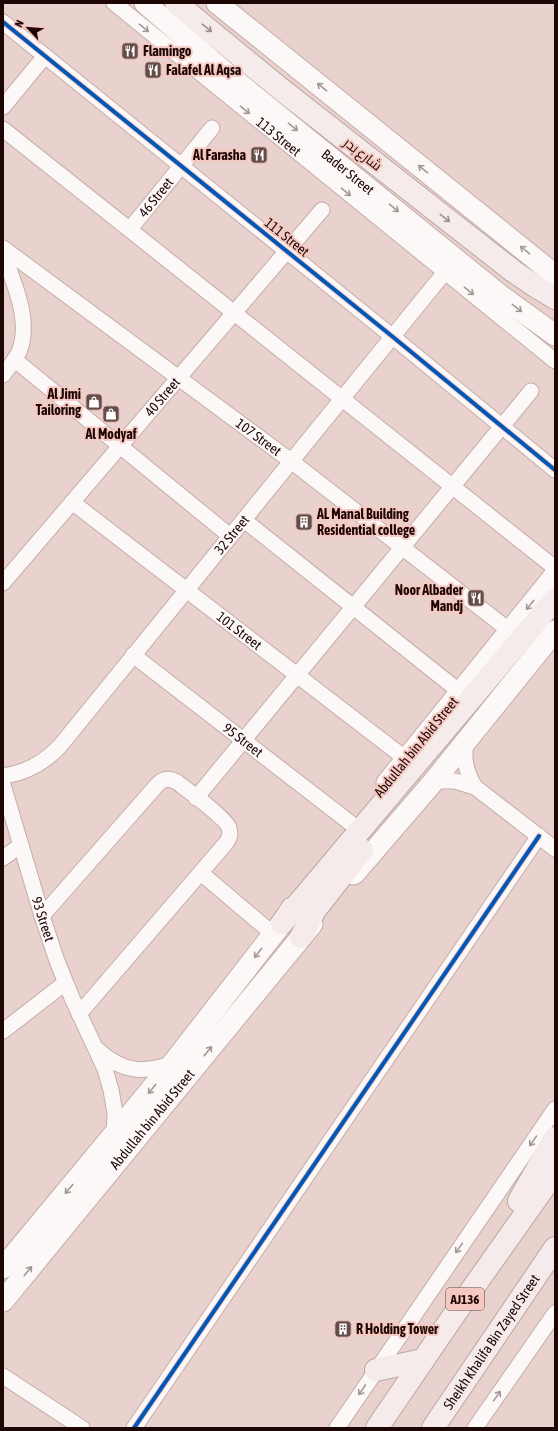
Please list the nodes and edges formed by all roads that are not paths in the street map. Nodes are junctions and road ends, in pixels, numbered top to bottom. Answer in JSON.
{"nodes":[{"id":1,"x":114,"y":3,"type":"edge"},
{"id":2,"x":144,"y":3,"type":"edge"},
{"id":3,"x":176,"y":3,"type":"edge"},
{"id":4,"x":217,"y":3,"type":"edge"},
{"id":5,"x":235,"y":12,"type":"edge"},
{"id":6,"x":3,"y":22,"type":"edge"},
{"id":7,"x":45,"y":56,"type":"junction"},
{"id":8,"x":3,"y":107,"type":"edge"},
{"id":9,"x":212,"y":128,"type":"dead end"},
{"id":10,"x":3,"y":129,"type":"edge"},
{"id":11,"x":181,"y":166,"type":"junction"},
{"id":12,"x":322,"y":210,"type":"dead end"},
{"id":13,"x":130,"y":229,"type":"junction"},
{"id":14,"x":3,"y":248,"type":"edge"},
{"id":15,"x":286,"y":251,"type":"junction"},
{"id":16,"x":3,"y":252,"type":"edge"},
{"id":17,"x":445,"y":272,"type":"junction"},
{"id":18,"x":555,"y":275,"type":"edge"},
{"id":19,"x":555,"y":298,"type":"edge"},
{"id":20,"x":234,"y":313,"type":"junction"},
{"id":21,"x":552,"y":336,"type":"edge"},
{"id":22,"x":393,"y":337,"type":"junction"},
{"id":23,"x":14,"y":360,"type":"junction"},
{"id":24,"x":555,"y":361,"type":"edge"},
{"id":25,"x":3,"y":375,"type":"edge"},
{"id":26,"x":179,"y":377,"type":"junction"},
{"id":27,"x":531,"y":391,"type":"dead end"},
{"id":28,"x":342,"y":399,"type":"junction"},
{"id":29,"x":502,"y":427,"type":"junction"},
{"id":30,"x":120,"y":446,"type":"junction"},
{"id":31,"x":291,"y":461,"type":"junction"},
{"id":32,"x":555,"y":470,"type":"edge"},
{"id":33,"x":452,"y":486,"type":"junction"},
{"id":34,"x":72,"y":502,"type":"junction"},
{"id":35,"x":244,"y":520,"type":"junction"},
{"id":36,"x":230,"y":536,"type":"junction"},
{"id":37,"x":402,"y":547,"type":"junction"},
{"id":38,"x":555,"y":568,"type":"edge"},
{"id":39,"x":555,"y":575,"type":"edge"},
{"id":40,"x":3,"y":583,"type":"edge"},
{"id":41,"x":186,"y":590,"type":"junction"},
{"id":42,"x":555,"y":599,"type":"edge"},
{"id":43,"x":353,"y":607,"type":"junction"},
{"id":44,"x":555,"y":615,"type":"edge"},
{"id":45,"x":510,"y":631,"type":"junction"},
{"id":46,"x":555,"y":631,"type":"edge"},
{"id":47,"x":133,"y":655,"type":"junction"},
{"id":48,"x":297,"y":675,"type":"junction"},
{"id":49,"x":465,"y":705,"type":"junction"},
{"id":50,"x":243,"y":740,"type":"junction"},
{"id":51,"x":466,"y":741,"type":"junction"},
{"id":52,"x":406,"y":759,"type":"junction"},
{"id":53,"x":3,"y":776,"type":"edge"},
{"id":54,"x":434,"y":781,"type":"junction"},
{"id":55,"x":3,"y":785,"type":"edge"},
{"id":56,"x":475,"y":787,"type":"junction"},
{"id":57,"x":196,"y":798,"type":"junction"},
{"id":58,"x":353,"y":825,"type":"junction"},
{"id":59,"x":539,"y":836,"type":"junction"},
{"id":60,"x":21,"y":844,"type":"junction"},
{"id":61,"x":555,"y":849,"type":"edge"},
{"id":62,"x":3,"y":858,"type":"edge"},
{"id":63,"x":201,"y":873,"type":"junction"},
{"id":64,"x":42,"y":916,"type":"junction"},
{"id":65,"x":278,"y":928,"type":"junction"},
{"id":66,"x":301,"y":937,"type":"junction"},
{"id":67,"x":65,"y":982,"type":"junction"},
{"id":68,"x":79,"y":1014,"type":"junction"},
{"id":69,"x":3,"y":1031,"type":"edge"},
{"id":70,"x":96,"y":1048,"type":"junction"},
{"id":71,"x":173,"y":1063,"type":"junction"},
{"id":72,"x":555,"y":1109,"type":"edge"},
{"id":73,"x":114,"y":1135,"type":"junction"},
{"id":74,"x":555,"y":1138,"type":"edge"},
{"id":75,"x":555,"y":1172,"type":"edge"},
{"id":76,"x":553,"y":1252,"type":"edge"},
{"id":77,"x":3,"y":1268,"type":"edge"},
{"id":78,"x":3,"y":1301,"type":"edge"},
{"id":79,"x":456,"y":1312,"type":"junction"},
{"id":80,"x":555,"y":1313,"type":"edge"},
{"id":81,"x":423,"y":1360,"type":"junction"},
{"id":82,"x":376,"y":1370,"type":"junction"},
{"id":83,"x":3,"y":1376,"type":"edge"},
{"id":84,"x":82,"y":1428,"type":"edge"},
{"id":85,"x":134,"y":1428,"type":"edge"},
{"id":86,"x":337,"y":1428,"type":"edge"},
{"id":87,"x":377,"y":1428,"type":"edge"},
{"id":88,"x":433,"y":1428,"type":"edge"},
{"id":89,"x":475,"y":1428,"type":"edge"}],
"edges":[{"from":1,"to":17,"type":"street","name":"113 Street","one_way":true},
{"from":2,"to":21,"type":"main road","name":"Bader Street","one_way":true},
{"from":3,"to":19,"type":"main road","name":"شارع بدر","one_way":true},
{"from":4,"to":5,"type":"main road"},
{"from":18,"to":5,"type":"main road","one_way":true},
{"from":6,"to":7,"type":"street","name":"111 Street"},
{"from":7,"to":8,"type":"street"},
{"from":7,"to":11,"type":"street","name":"111 Street"},
{"from":9,"to":11,"type":"street","name":"46 Street"},
{"from":10,"to":13,"type":"street"},
{"from":11,"to":13,"type":"street","name":"46 Street"},
{"from":11,"to":15,"type":"street","name":"111 Street"},
{"from":12,"to":15,"type":"street","name":"40 Street"},
{"from":13,"to":20,"type":"street"},
{"from":14,"to":26,"type":"street","name":"107 Street"},
{"from":15,"to":20,"type":"street","name":"40 Street"},
{"from":15,"to":22,"type":"street","name":"111 Street"},
{"from":16,"to":23,"type":"street"},
{"from":17,"to":22,"type":"street","name":"32 Street"},
{"from":17,"to":24,"type":"street","name":"113 Street","one_way":true},
{"from":20,"to":26,"type":"street","name":"40 Street"},
{"from":20,"to":28,"type":"street"},
{"from":22,"to":28,"type":"street","name":"32 Street"},
{"from":22,"to":29,"type":"street","name":"111 Street"},
{"from":23,"to":25,"type":"street"},
{"from":23,"to":30,"type":"street"},
{"from":26,"to":30,"type":"street","name":"40 Street"},
{"from":26,"to":31,"type":"street","name":"107 Street"},
{"from":27,"to":29,"type":"street"},
{"from":28,"to":31,"type":"street","name":"32 Street"},
{"from":28,"to":33,"type":"street"},
{"from":29,"to":32,"type":"street","name":"111 Street"},
{"from":29,"to":33,"type":"street"},
{"from":30,"to":34,"type":"street","name":"40 Street"},
{"from":30,"to":36,"type":"street"},
{"from":31,"to":35,"type":"street","name":"32 Street"},
{"from":31,"to":37,"type":"street","name":"107 Street"},
{"from":33,"to":37,"type":"street"},
{"from":33,"to":38,"type":"street"},
{"from":34,"to":40,"type":"street","name":"40 Street"},
{"from":34,"to":41,"type":"street","name":"101 Street"},
{"from":35,"to":36,"type":"street","name":"32 Street"},
{"from":35,"to":43,"type":"street"},
{"from":36,"to":41,"type":"street","name":"32 Street"},
{"from":37,"to":43,"type":"street"},
{"from":37,"to":45,"type":"street","name":"107 Street"},
{"from":39,"to":45,"type":"main road","name":"Abdullah bin Abid Street","one_way":true},
{"from":41,"to":47,"type":"street","name":"32 Street"},
{"from":41,"to":48,"type":"street","name":"101 Street"},
{"from":42,"to":49,"type":"main road","name":"Abdullah bin Abid Street"},
{"from":43,"to":48,"type":"street"},
{"from":43,"to":49,"type":"street"},
{"from":44,"to":49,"type":"main road","name":"Abdullah bin Abid Street"},
{"from":45,"to":49,"type":"main road","name":"Abdullah bin Abid Street"},
{"from":46,"to":51,"type":"main road","name":"Abdullah bin Abid Street"},
{"from":47,"to":50,"type":"street","name":"95 Street"},
{"from":47,"to":53,"type":"street","name":"32 Street"},
{"from":48,"to":50,"type":"street"},
{"from":48,"to":52,"type":"street","name":"101 Street"},
{"from":49,"to":52,"type":"main road","name":"Abdullah bin Abid Street"},
{"from":49,"to":65,"type":"main road","name":"Abdullah bin Abid Street"},
{"from":49,"to":66,"type":"main road","name":"Abdullah bin Abid Street"},
{"from":50,"to":57,"type":"street"},
{"from":50,"to":58,"type":"street","name":"95 Street"},
{"from":51,"to":54,"type":"main road","name":"Abdullah bin Abid Street"},
{"from":51,"to":56,"type":"street"},
{"from":52,"to":58,"type":"main road","name":"Abdullah bin Abid Street"},
{"from":54,"to":56,"type":"street"},
{"from":54,"to":66,"type":"main road","name":"Abdullah bin Abid Street"},
{"from":55,"to":60,"type":"street","name":"93 Street"},
{"from":56,"to":59,"type":"street"},
{"from":57,"to":63,"type":"street"},
{"from":57,"to":64,"type":"street"},
{"from":58,"to":65,"type":"main road","name":"Abdullah bin Abid Street"},
{"from":59,"to":61,"type":"street"},
{"from":59,"to":85,"type":"street"},
{"from":60,"to":62,"type":"street"},
{"from":60,"to":64,"type":"street","name":"93 Street"},
{"from":63,"to":65,"type":"street"},
{"from":63,"to":68,"type":"street"},
{"from":64,"to":67,"type":"street","name":"93 Street"},
{"from":65,"to":71,"type":"main road","name":"Abdullah bin Abid Street","one_way":true},
{"from":78,"to":66,"type":"main road","name":"Abdullah bin Abid Street","one_way":true},
{"from":67,"to":68,"type":"street","name":"93 Street"},
{"from":67,"to":69,"type":"street"},
{"from":68,"to":70,"type":"street","name":"93 Street"},
{"from":70,"to":71,"type":"street","name":"93 Street"},
{"from":70,"to":73,"type":"street","name":"93 Street"},
{"from":71,"to":73,"type":"main road","name":"Abdullah bin Abid Street","one_way":true},
{"from":72,"to":82,"type":"street","one_way":true},
{"from":73,"to":77,"type":"main road","name":"Abdullah bin Abid Street","one_way":true},
{"from":74,"to":79,"type":"main road"},
{"from":75,"to":79,"type":"main road","number":"AJ136"},
{"from":76,"to":88,"type":"main road","name":"Sheikh Khalifa Bin Zayed Street"},
{"from":79,"to":81,"type":"main road","number":"AJ136"},
{"from":89,"to":80,"type":"street","one_way":true},
{"from":81,"to":82,"type":"main road"},
{"from":81,"to":87,"type":"main road","number":"AJ136"},
{"from":82,"to":86,"type":"street","one_way":true},
{"from":83,"to":84,"type":"street"}]}
